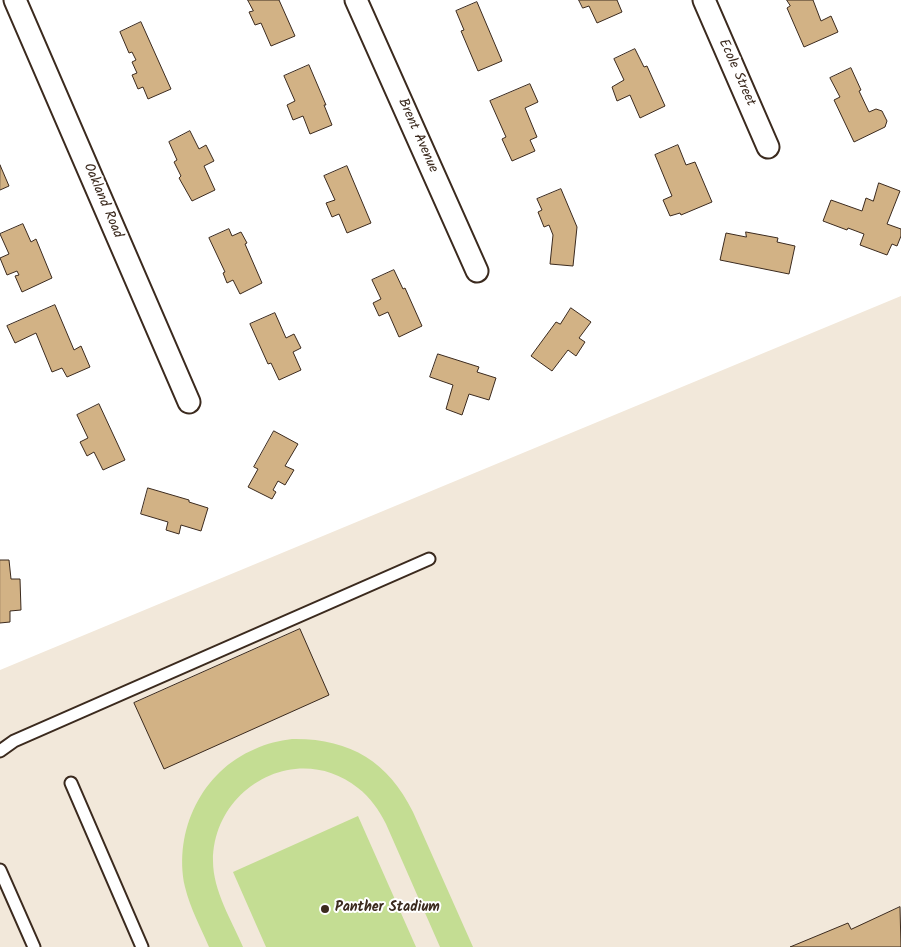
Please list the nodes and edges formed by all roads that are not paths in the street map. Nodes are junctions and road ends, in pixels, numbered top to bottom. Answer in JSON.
{"nodes":[{"id":1,"x":14,"y":0,"type":"edge"},
{"id":2,"x":356,"y":0,"type":"edge"},
{"id":3,"x":704,"y":0,"type":"edge"},
{"id":4,"x":768,"y":147,"type":"dead end"},
{"id":5,"x":477,"y":271,"type":"dead end"},
{"id":6,"x":189,"y":402,"type":"dead end"},
{"id":7,"x":429,"y":559,"type":"dead end"},
{"id":8,"x":0,"y":751,"type":"edge"},
{"id":9,"x":71,"y":783,"type":"dead end"},
{"id":10,"x":0,"y":870,"type":"edge"},
{"id":11,"x":34,"y":947,"type":"edge"},
{"id":12,"x":142,"y":947,"type":"edge"}],
"edges":[{"from":1,"to":6,"type":"street","name":"Oakland Road"},
{"from":2,"to":5,"type":"street","name":"Brent Avenue"},
{"from":3,"to":4,"type":"street","name":"Ecole Street"},
{"from":7,"to":8,"type":"lane"},
{"from":9,"to":12,"type":"lane"},
{"from":10,"to":11,"type":"lane"}]}
